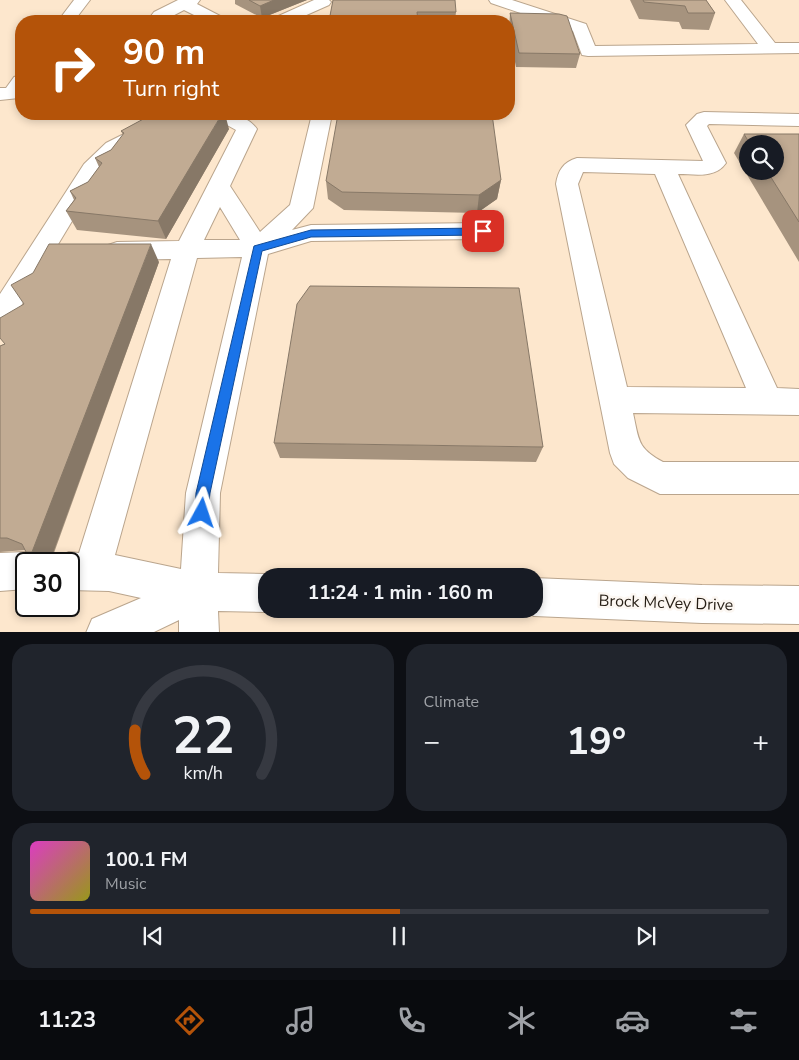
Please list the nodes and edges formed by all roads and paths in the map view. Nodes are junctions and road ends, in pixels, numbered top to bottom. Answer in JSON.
{"nodes":[{"id":1,"x":82,"y":0,"type":"edge"},
{"id":2,"x":497,"y":0,"type":"edge"},
{"id":3,"x":732,"y":0,"type":"edge"},
{"id":4,"x":188,"y":2,"type":"edge"},
{"id":5,"x":323,"y":2,"type":"dead end"},
{"id":6,"x":71,"y":15,"type":"edge"},
{"id":7,"x":160,"y":15,"type":"edge"},
{"id":8,"x":209,"y":15,"type":"edge"},
{"id":9,"x":294,"y":15,"type":"edge"},
{"id":10,"x":755,"y":29,"type":"junction"},
{"id":11,"x":773,"y":30,"type":"dead end"},
{"id":12,"x":770,"y":48,"type":"junction"},
{"id":13,"x":799,"y":48,"type":"edge"},
{"id":14,"x":181,"y":120,"type":"edge"},
{"id":15,"x":230,"y":120,"type":"edge"},
{"id":16,"x":321,"y":120,"type":"edge"},
{"id":17,"x":799,"y":120,"type":"edge"},
{"id":18,"x":663,"y":166,"type":"junction"},
{"id":19,"x":219,"y":186,"type":"junction"},
{"id":20,"x":483,"y":231,"type":"dead end"},
{"id":21,"x":257,"y":248,"type":"junction"},
{"id":22,"x":41,"y":250,"type":"junction"},
{"id":23,"x":70,"y":250,"type":"edge"},
{"id":24,"x":99,"y":251,"type":"edge"},
{"id":25,"x":186,"y":251,"type":"junction"},
{"id":26,"x":0,"y":316,"type":"edge"},
{"id":27,"x":614,"y":400,"type":"junction"},
{"id":28,"x":767,"y":401,"type":"junction"},
{"id":29,"x":799,"y":402,"type":"edge"},
{"id":30,"x":799,"y":478,"type":"edge"},
{"id":31,"x":15,"y":571,"type":"edge"},
{"id":32,"x":80,"y":571,"type":"edge"},
{"id":33,"x":0,"y":572,"type":"edge"},
{"id":34,"x":198,"y":592,"type":"junction"},
{"id":35,"x":258,"y":593,"type":"edge"},
{"id":36,"x":543,"y":597,"type":"edge"},
{"id":37,"x":799,"y":605,"type":"edge"},
{"id":38,"x":106,"y":632,"type":"edge"},
{"id":39,"x":199,"y":632,"type":"edge"}],
"edges":[{"from":1,"to":6,"type":"street"},
{"from":2,"to":12,"type":"street"},
{"from":3,"to":10,"type":"street"},
{"from":4,"to":7,"type":"street"},
{"from":4,"to":8,"type":"street"},
{"from":5,"to":9,"type":"street"},
{"from":10,"to":11,"type":"street"},
{"from":10,"to":12,"type":"street"},
{"from":12,"to":13,"type":"street"},
{"from":14,"to":22,"type":"street"},
{"from":15,"to":19,"type":"street"},
{"from":16,"to":21,"type":"street"},
{"from":17,"to":18,"type":"street"},
{"from":18,"to":27,"type":"street"},
{"from":18,"to":28,"type":"street"},
{"from":19,"to":21,"type":"street"},
{"from":19,"to":25,"type":"street"},
{"from":20,"to":21,"type":"street"},
{"from":21,"to":25,"type":"street"},
{"from":21,"to":34,"type":"street"},
{"from":22,"to":23,"type":"street"},
{"from":22,"to":26,"type":"street"},
{"from":24,"to":25,"type":"street"},
{"from":25,"to":32,"type":"street"},
{"from":27,"to":28,"type":"street"},
{"from":27,"to":30,"type":"street"},
{"from":28,"to":29,"type":"street"},
{"from":31,"to":33,"type":"street"},
{"from":32,"to":34,"type":"street"},
{"from":34,"to":35,"type":"street"},
{"from":34,"to":38,"type":"street"},
{"from":34,"to":39,"type":"street"},
{"from":36,"to":37,"type":"street","name":"Brock McVey Drive"}]}
